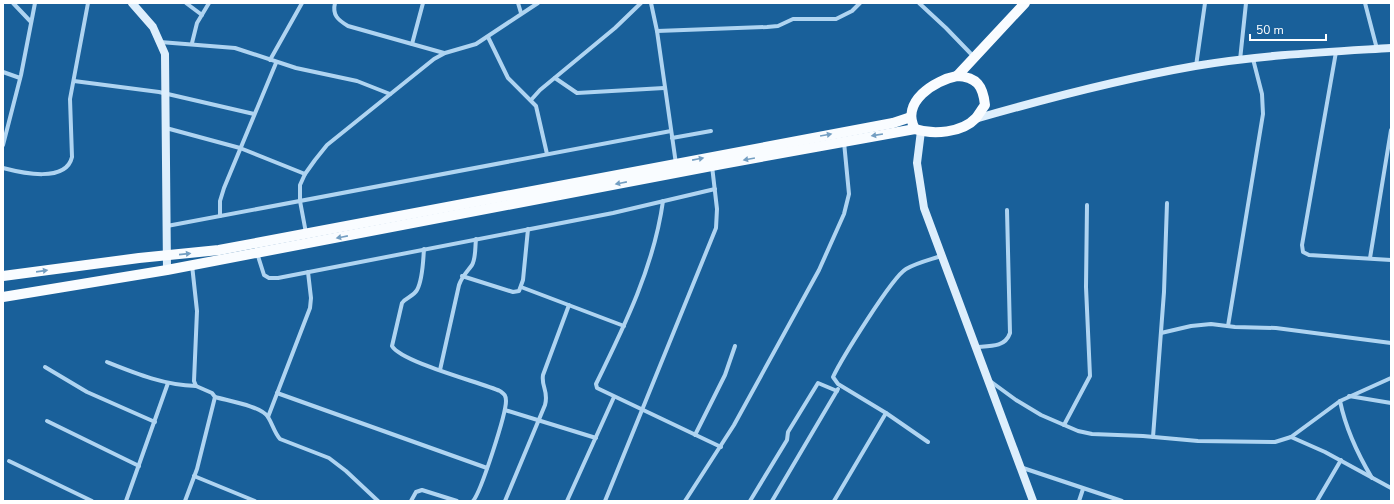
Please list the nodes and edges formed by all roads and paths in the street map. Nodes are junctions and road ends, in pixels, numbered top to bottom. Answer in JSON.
{"nodes":[{"id":1,"x":13,"y":3,"type":"edge"},
{"id":2,"x":35,"y":3,"type":"edge"},
{"id":3,"x":88,"y":3,"type":"edge"},
{"id":4,"x":132,"y":3,"type":"edge"},
{"id":5,"x":186,"y":3,"type":"edge"},
{"id":6,"x":209,"y":3,"type":"edge"},
{"id":7,"x":302,"y":3,"type":"edge"},
{"id":8,"x":335,"y":3,"type":"edge"},
{"id":9,"x":423,"y":3,"type":"edge"},
{"id":10,"x":518,"y":3,"type":"edge"},
{"id":11,"x":538,"y":3,"type":"edge"},
{"id":12,"x":641,"y":3,"type":"edge"},
{"id":13,"x":651,"y":3,"type":"edge"},
{"id":14,"x":860,"y":3,"type":"edge"},
{"id":15,"x":919,"y":3,"type":"edge"},
{"id":16,"x":1025,"y":3,"type":"edge"},
{"id":17,"x":1205,"y":3,"type":"edge"},
{"id":18,"x":1246,"y":3,"type":"edge"},
{"id":19,"x":1365,"y":3,"type":"edge"},
{"id":20,"x":521,"y":13,"type":"junction"},
{"id":21,"x":202,"y":15,"type":"junction"},
{"id":22,"x":31,"y":22,"type":"junction"},
{"id":23,"x":657,"y":31,"type":"junction"},
{"id":24,"x":488,"y":37,"type":"junction"},
{"id":25,"x":160,"y":42,"type":"junction"},
{"id":26,"x":192,"y":43,"type":"junction"},
{"id":27,"x":412,"y":44,"type":"junction"},
{"id":28,"x":1377,"y":48,"type":"junction"},
{"id":29,"x":1391,"y":48,"type":"edge"},
{"id":30,"x":1336,"y":51,"type":"junction"},
{"id":31,"x":445,"y":53,"type":"junction"},
{"id":32,"x":975,"y":58,"type":"junction"},
{"id":33,"x":1254,"y":59,"type":"junction"},
{"id":34,"x":270,"y":60,"type":"junction"},
{"id":35,"x":1240,"y":60,"type":"junction"},
{"id":36,"x":276,"y":63,"type":"junction"},
{"id":37,"x":1196,"y":66,"type":"junction"},
{"id":38,"x":3,"y":72,"type":"edge"},
{"id":39,"x":958,"y":76,"type":"junction"},
{"id":40,"x":20,"y":78,"type":"junction"},
{"id":41,"x":555,"y":78,"type":"junction"},
{"id":42,"x":74,"y":81,"type":"junction"},
{"id":43,"x":664,"y":88,"type":"junction"},
{"id":44,"x":165,"y":94,"type":"junction"},
{"id":45,"x":390,"y":94,"type":"junction"},
{"id":46,"x":531,"y":100,"type":"junction"},
{"id":47,"x":254,"y":114,"type":"junction"},
{"id":48,"x":3,"y":117,"type":"edge"},
{"id":49,"x":912,"y":117,"type":"junction"},
{"id":50,"x":975,"y":119,"type":"junction"},
{"id":51,"x":9,"y":120,"type":"junction"},
{"id":52,"x":165,"y":128,"type":"junction"},
{"id":53,"x":918,"y":130,"type":"junction"},
{"id":54,"x":1391,"y":130,"type":"edge"},
{"id":55,"x":671,"y":131,"type":"junction"},
{"id":56,"x":711,"y":131,"type":"dead end"},
{"id":57,"x":672,"y":138,"type":"junction"},
{"id":58,"x":844,"y":141,"type":"junction"},
{"id":59,"x":3,"y":144,"type":"edge"},
{"id":60,"x":240,"y":148,"type":"junction"},
{"id":61,"x":547,"y":154,"type":"junction"},
{"id":62,"x":712,"y":166,"type":"junction"},
{"id":63,"x":3,"y":168,"type":"edge"},
{"id":64,"x":677,"y":168,"type":"junction"},
{"id":65,"x":305,"y":174,"type":"junction"},
{"id":66,"x":715,"y":189,"type":"junction"},
{"id":67,"x":300,"y":201,"type":"junction"},
{"id":68,"x":663,"y":201,"type":"junction"},
{"id":69,"x":1167,"y":204,"type":"dead end"},
{"id":70,"x":1087,"y":205,"type":"dead end"},
{"id":71,"x":1007,"y":210,"type":"dead end"},
{"id":72,"x":220,"y":216,"type":"junction"},
{"id":73,"x":166,"y":226,"type":"junction"},
{"id":74,"x":528,"y":229,"type":"junction"},
{"id":75,"x":307,"y":239,"type":"junction"},
{"id":76,"x":476,"y":239,"type":"junction"},
{"id":77,"x":424,"y":249,"type":"junction"},
{"id":78,"x":257,"y":253,"type":"junction"},
{"id":79,"x":167,"y":256,"type":"junction"},
{"id":80,"x":941,"y":256,"type":"junction"},
{"id":81,"x":1370,"y":258,"type":"junction"},
{"id":82,"x":1391,"y":260,"type":"edge"},
{"id":83,"x":192,"y":265,"type":"junction"},
{"id":84,"x":167,"y":270,"type":"junction"},
{"id":85,"x":308,"y":272,"type":"junction"},
{"id":86,"x":3,"y":276,"type":"edge"},
{"id":87,"x":462,"y":276,"type":"junction"},
{"id":88,"x":521,"y":288,"type":"junction"},
{"id":89,"x":3,"y":297,"type":"edge"},
{"id":90,"x":569,"y":305,"type":"junction"},
{"id":91,"x":624,"y":326,"type":"junction"},
{"id":92,"x":1228,"y":326,"type":"junction"},
{"id":93,"x":1161,"y":333,"type":"junction"},
{"id":94,"x":1391,"y":343,"type":"edge"},
{"id":95,"x":735,"y":346,"type":"dead end"},
{"id":96,"x":975,"y":347,"type":"junction"},
{"id":97,"x":107,"y":362,"type":"dead end"},
{"id":98,"x":45,"y":367,"type":"dead end"},
{"id":99,"x":440,"y":370,"type":"junction"},
{"id":100,"x":1391,"y":378,"type":"edge"},
{"id":101,"x":987,"y":379,"type":"junction"},
{"id":102,"x":168,"y":384,"type":"junction"},
{"id":103,"x":840,"y":385,"type":"junction"},
{"id":104,"x":196,"y":386,"type":"junction"},
{"id":105,"x":837,"y":391,"type":"junction"},
{"id":106,"x":277,"y":393,"type":"junction"},
{"id":107,"x":1349,"y":396,"type":"junction"},
{"id":108,"x":216,"y":397,"type":"junction"},
{"id":109,"x":614,"y":397,"type":"junction"},
{"id":110,"x":1340,"y":401,"type":"junction"},
{"id":111,"x":1391,"y":403,"type":"edge"},
{"id":112,"x":642,"y":409,"type":"junction"},
{"id":113,"x":505,"y":410,"type":"junction"},
{"id":114,"x":886,"y":413,"type":"junction"},
{"id":115,"x":268,"y":417,"type":"junction"},
{"id":116,"x":47,"y":421,"type":"dead end"},
{"id":117,"x":540,"y":421,"type":"junction"},
{"id":118,"x":155,"y":422,"type":"junction"},
{"id":119,"x":1064,"y":425,"type":"junction"},
{"id":120,"x":695,"y":435,"type":"junction"},
{"id":121,"x":1153,"y":437,"type":"junction"},
{"id":122,"x":1291,"y":437,"type":"junction"},
{"id":123,"x":596,"y":438,"type":"junction"},
{"id":124,"x":928,"y":442,"type":"dead end"},
{"id":125,"x":721,"y":447,"type":"junction"},
{"id":126,"x":1341,"y":460,"type":"junction"},
{"id":127,"x":9,"y":461,"type":"dead end"},
{"id":128,"x":139,"y":466,"type":"junction"},
{"id":129,"x":1020,"y":467,"type":"junction"},
{"id":130,"x":487,"y":468,"type":"junction"},
{"id":131,"x":194,"y":476,"type":"junction"},
{"id":132,"x":1372,"y":478,"type":"junction"},
{"id":133,"x":1391,"y":488,"type":"edge"},
{"id":134,"x":1083,"y":489,"type":"junction"},
{"id":135,"x":837,"y":500,"type":"edge"},
{"id":136,"x":92,"y":501,"type":"edge"},
{"id":137,"x":126,"y":501,"type":"edge"},
{"id":138,"x":184,"y":501,"type":"edge"},
{"id":139,"x":255,"y":501,"type":"edge"},
{"id":140,"x":378,"y":501,"type":"edge"},
{"id":141,"x":411,"y":501,"type":"edge"},
{"id":142,"x":457,"y":501,"type":"edge"},
{"id":143,"x":473,"y":501,"type":"edge"},
{"id":144,"x":505,"y":501,"type":"edge"},
{"id":145,"x":567,"y":501,"type":"edge"},
{"id":146,"x":605,"y":501,"type":"edge"},
{"id":147,"x":685,"y":501,"type":"edge"},
{"id":148,"x":750,"y":501,"type":"edge"},
{"id":149,"x":772,"y":501,"type":"edge"},
{"id":150,"x":1033,"y":501,"type":"edge"},
{"id":151,"x":1079,"y":501,"type":"edge"},
{"id":152,"x":1122,"y":501,"type":"edge"},
{"id":153,"x":1317,"y":501,"type":"edge"}],
"edges":[{"from":1,"to":22,"type":"street"},
{"from":2,"to":22,"type":"street"},
{"from":3,"to":42,"type":"street"},
{"from":4,"to":25,"type":"street"},
{"from":5,"to":21,"type":"street"},
{"from":6,"to":21,"type":"street"},
{"from":7,"to":34,"type":"street"},
{"from":8,"to":27,"type":"street"},
{"from":9,"to":27,"type":"street"},
{"from":10,"to":20,"type":"street"},
{"from":11,"to":20,"type":"street"},
{"from":12,"to":41,"type":"street"},
{"from":13,"to":23,"type":"street"},
{"from":14,"to":23,"type":"street"},
{"from":15,"to":32,"type":"street"},
{"from":16,"to":32,"type":"main road"},
{"from":17,"to":37,"type":"street"},
{"from":18,"to":35,"type":"street"},
{"from":19,"to":28,"type":"street"},
{"from":20,"to":24,"type":"street"},
{"from":21,"to":26,"type":"street"},
{"from":22,"to":40,"type":"street"},
{"from":23,"to":43,"type":"street"},
{"from":24,"to":31,"type":"street"},
{"from":24,"to":46,"type":"street"},
{"from":25,"to":26,"type":"street"},
{"from":25,"to":44,"type":"street"},
{"from":26,"to":34,"type":"street"},
{"from":27,"to":31,"type":"street"},
{"from":28,"to":29,"type":"street"},
{"from":28,"to":30,"type":"street"},
{"from":30,"to":33,"type":"street"},
{"from":30,"to":81,"type":"street"},
{"from":31,"to":45,"type":"street"},
{"from":32,"to":39,"type":"main road"},
{"from":33,"to":35,"type":"street"},
{"from":33,"to":92,"type":"street"},
{"from":34,"to":36,"type":"street"},
{"from":35,"to":37,"type":"street"},
{"from":36,"to":45,"type":"street"},
{"from":36,"to":47,"type":"street"},
{"from":37,"to":50,"type":"street"},
{"from":38,"to":40,"type":"street"},
{"from":39,"to":49,"type":"main road"},
{"from":39,"to":50,"type":"main road"},
{"from":40,"to":51,"type":"street"},
{"from":41,"to":43,"type":"street"},
{"from":41,"to":46,"type":"street"},
{"from":42,"to":44,"type":"street"},
{"from":42,"to":63,"type":"street"},
{"from":43,"to":55,"type":"street"},
{"from":44,"to":47,"type":"street"},
{"from":44,"to":52,"type":"street"},
{"from":45,"to":65,"type":"street"},
{"from":46,"to":61,"type":"street"},
{"from":47,"to":60,"type":"street"},
{"from":48,"to":51,"type":"street"},
{"from":49,"to":53,"type":"main road"},
{"from":64,"to":49,"type":"main road","one_way":true},
{"from":50,"to":53,"type":"main road"},
{"from":51,"to":59,"type":"street"},
{"from":52,"to":60,"type":"street"},
{"from":52,"to":73,"type":"street"},
{"from":53,"to":58,"type":"main road","one_way":true},
{"from":53,"to":80,"type":"street"},
{"from":54,"to":81,"type":"street"},
{"from":55,"to":57,"type":"street"},
{"from":55,"to":61,"type":"street"},
{"from":56,"to":57,"type":"street"},
{"from":57,"to":64,"type":"street"},
{"from":58,"to":62,"type":"main road","one_way":true},
{"from":58,"to":125,"type":"street"},
{"from":60,"to":65,"type":"street"},
{"from":60,"to":72,"type":"street"},
{"from":61,"to":67,"type":"street"},
{"from":62,"to":64,"type":"main road"},
{"from":62,"to":66,"type":"street"},
{"from":64,"to":75,"type":"main road"},
{"from":65,"to":67,"type":"street"},
{"from":66,"to":68,"type":"street"},
{"from":66,"to":112,"type":"street"},
{"from":67,"to":72,"type":"street"},
{"from":67,"to":75,"type":"street"},
{"from":68,"to":74,"type":"street"},
{"from":68,"to":91,"type":"street"},
{"from":69,"to":93,"type":"street"},
{"from":70,"to":119,"type":"street"},
{"from":71,"to":96,"type":"street"},
{"from":72,"to":73,"type":"street"},
{"from":73,"to":79,"type":"street"},
{"from":74,"to":76,"type":"street"},
{"from":74,"to":88,"type":"street"},
{"from":75,"to":78,"type":"main road"},
{"from":79,"to":75,"type":"main road","one_way":true},
{"from":76,"to":77,"type":"street"},
{"from":76,"to":87,"type":"street"},
{"from":77,"to":85,"type":"street"},
{"from":77,"to":99,"type":"street"},
{"from":78,"to":83,"type":"main road"},
{"from":78,"to":85,"type":"street"},
{"from":79,"to":84,"type":"street"},
{"from":86,"to":79,"type":"main road","one_way":true},
{"from":80,"to":96,"type":"street"},
{"from":80,"to":103,"type":"street"},
{"from":81,"to":82,"type":"street"},
{"from":83,"to":84,"type":"main road"},
{"from":83,"to":104,"type":"street"},
{"from":84,"to":89,"type":"main road"},
{"from":85,"to":106,"type":"street"},
{"from":87,"to":88,"type":"street"},
{"from":87,"to":99,"type":"street"},
{"from":88,"to":90,"type":"street"},
{"from":90,"to":91,"type":"street"},
{"from":90,"to":117,"type":"street"},
{"from":91,"to":109,"type":"street"},
{"from":92,"to":93,"type":"street"},
{"from":92,"to":94,"type":"street"},
{"from":93,"to":121,"type":"street"},
{"from":95,"to":120,"type":"street"},
{"from":96,"to":101,"type":"street"},
{"from":97,"to":102,"type":"street"},
{"from":98,"to":118,"type":"street"},
{"from":99,"to":113,"type":"street"},
{"from":100,"to":107,"type":"street"},
{"from":101,"to":119,"type":"street"},
{"from":101,"to":129,"type":"street"},
{"from":102,"to":104,"type":"street"},
{"from":102,"to":118,"type":"street"},
{"from":103,"to":105,"type":"street"},
{"from":103,"to":114,"type":"street"},
{"from":104,"to":108,"type":"street"},
{"from":105,"to":148,"type":"street"},
{"from":105,"to":149,"type":"street"},
{"from":106,"to":115,"type":"street"},
{"from":106,"to":130,"type":"street"},
{"from":107,"to":110,"type":"street"},
{"from":107,"to":111,"type":"street"},
{"from":108,"to":115,"type":"street"},
{"from":108,"to":131,"type":"street"},
{"from":109,"to":112,"type":"street"},
{"from":109,"to":123,"type":"street"},
{"from":110,"to":122,"type":"street"},
{"from":110,"to":132,"type":"street"},
{"from":112,"to":120,"type":"street"},
{"from":112,"to":146,"type":"street"},
{"from":113,"to":117,"type":"street"},
{"from":113,"to":130,"type":"street"},
{"from":114,"to":124,"type":"street"},
{"from":114,"to":135,"type":"street"},
{"from":115,"to":140,"type":"street"},
{"from":116,"to":128,"type":"street"},
{"from":117,"to":123,"type":"street"},
{"from":117,"to":144,"type":"street"},
{"from":118,"to":128,"type":"street"},
{"from":119,"to":121,"type":"street"},
{"from":120,"to":125,"type":"street"},
{"from":121,"to":122,"type":"street"},
{"from":122,"to":126,"type":"street"},
{"from":123,"to":145,"type":"street"},
{"from":125,"to":147,"type":"street"},
{"from":126,"to":132,"type":"street"},
{"from":126,"to":153,"type":"street"},
{"from":127,"to":136,"type":"street"},
{"from":128,"to":137,"type":"street"},
{"from":129,"to":134,"type":"street"},
{"from":129,"to":150,"type":"street"},
{"from":130,"to":143,"type":"street"},
{"from":131,"to":138,"type":"street"},
{"from":131,"to":139,"type":"street"},
{"from":132,"to":133,"type":"street"},
{"from":134,"to":151,"type":"street"},
{"from":134,"to":152,"type":"street"},
{"from":141,"to":142,"type":"street"}]}
